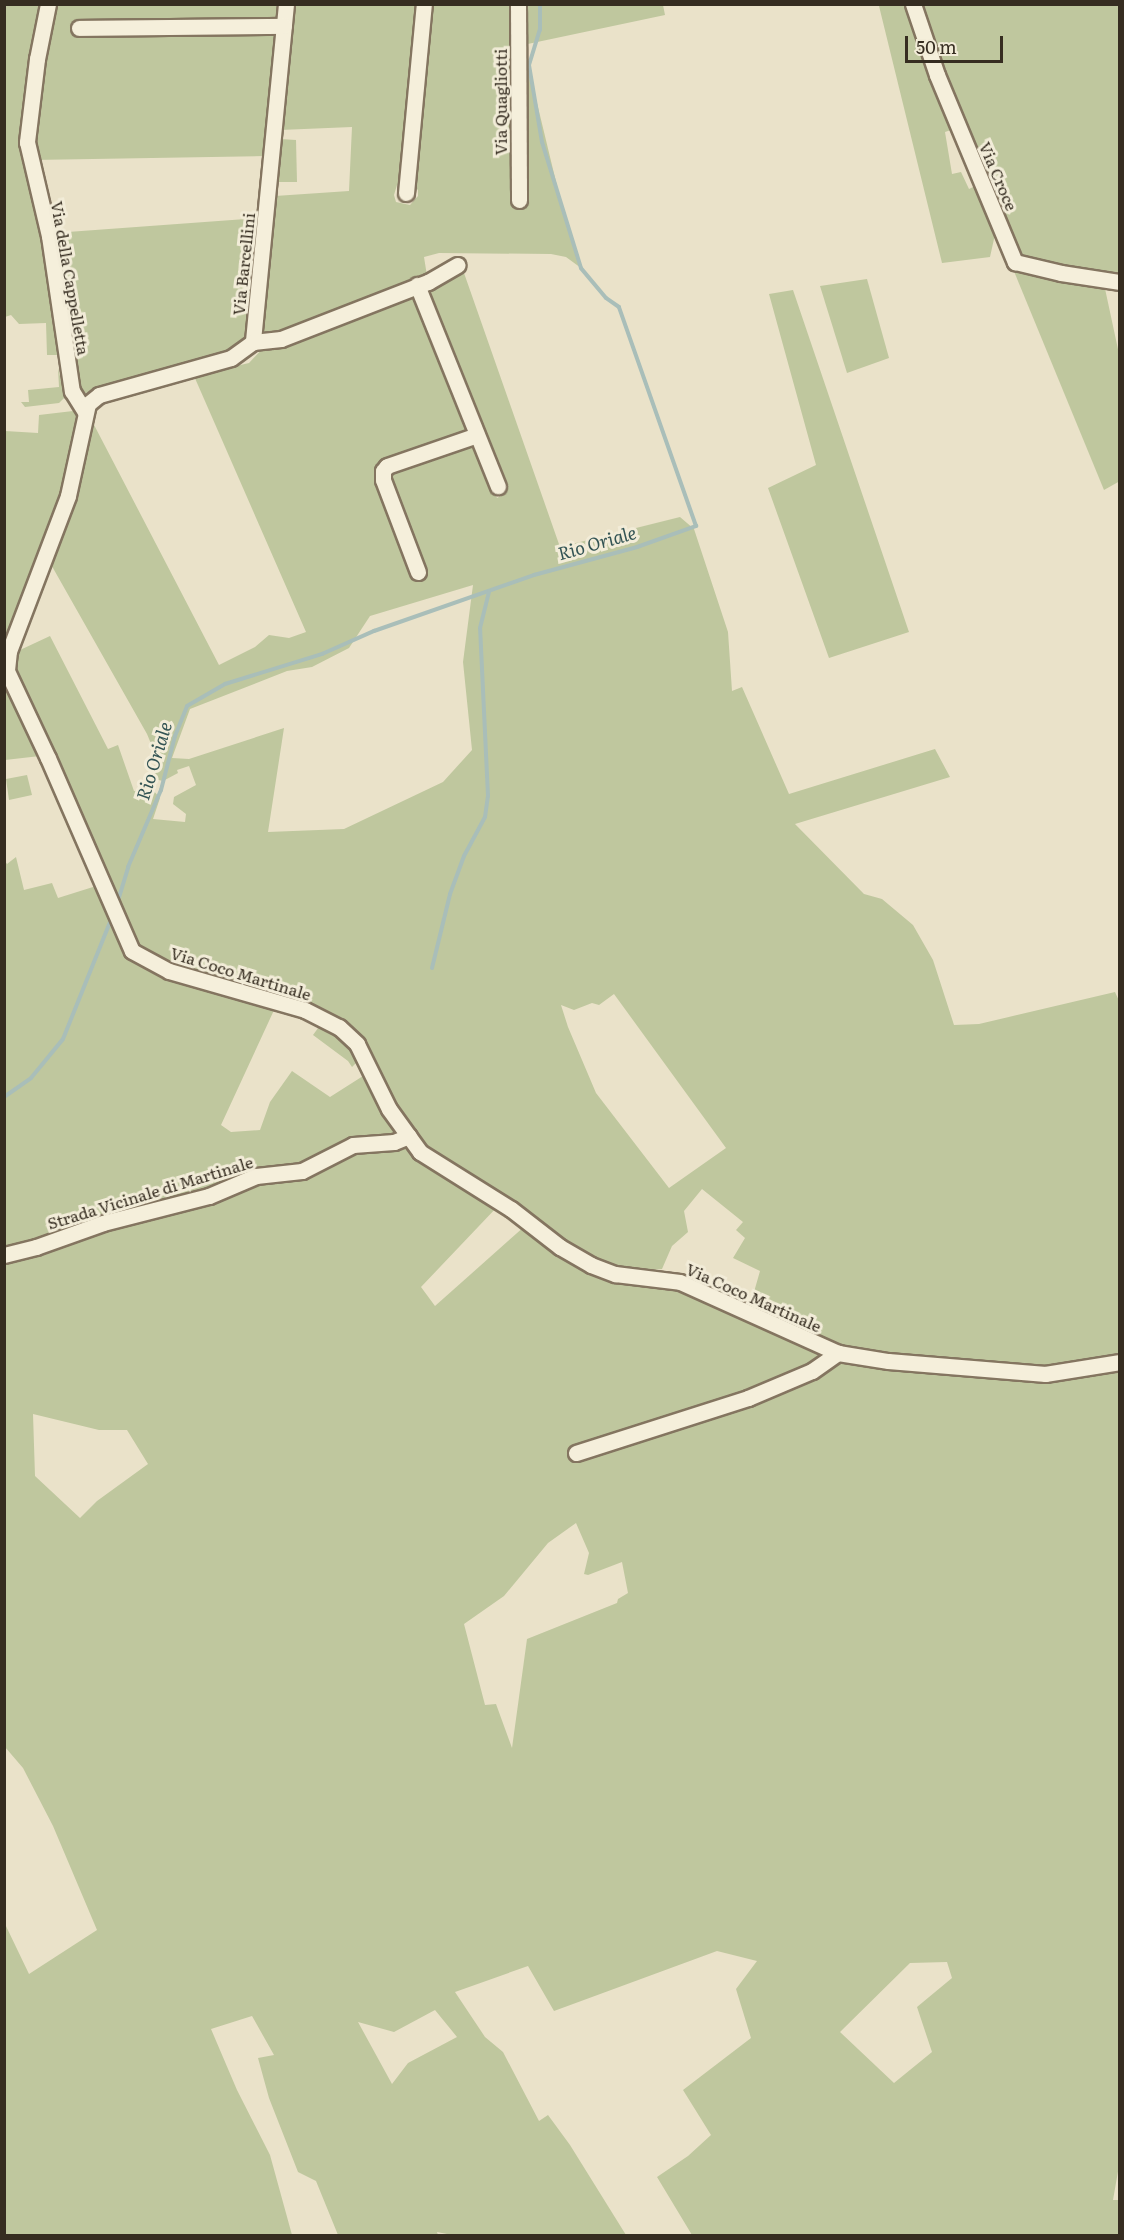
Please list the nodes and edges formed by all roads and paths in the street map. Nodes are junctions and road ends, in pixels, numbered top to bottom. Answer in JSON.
{"nodes":[{"id":1,"x":48,"y":4,"type":"edge"},
{"id":2,"x":286,"y":4,"type":"edge"},
{"id":3,"x":424,"y":4,"type":"edge"},
{"id":4,"x":518,"y":4,"type":"edge"},
{"id":5,"x":913,"y":4,"type":"edge"},
{"id":6,"x":284,"y":26,"type":"junction"},
{"id":7,"x":80,"y":28,"type":"dead end"},
{"id":8,"x":406,"y":193,"type":"dead end"},
{"id":9,"x":519,"y":200,"type":"dead end"},
{"id":10,"x":458,"y":264,"type":"dead end"},
{"id":11,"x":1119,"y":282,"type":"edge"},
{"id":12,"x":417,"y":285,"type":"junction"},
{"id":13,"x":253,"y":342,"type":"junction"},
{"id":14,"x":86,"y":412,"type":"junction"},
{"id":15,"x":477,"y":435,"type":"junction"},
{"id":16,"x":498,"y":486,"type":"dead end"},
{"id":17,"x":418,"y":572,"type":"dead end"},
{"id":18,"x":409,"y":1136,"type":"junction"},
{"id":19,"x":4,"y":1254,"type":"edge"},
{"id":20,"x":838,"y":1353,"type":"junction"},
{"id":21,"x":1119,"y":1362,"type":"edge"},
{"id":22,"x":576,"y":1453,"type":"dead end"}],
"edges":[{"from":1,"to":14,"type":"street","name":"Via della Cappelletta"},
{"from":2,"to":6,"type":"street","name":"Via Barcellini"},
{"from":3,"to":8,"type":"street"},
{"from":4,"to":9,"type":"street","name":"Via Quagliotti"},
{"from":5,"to":11,"type":"street","name":"Via Croce"},
{"from":6,"to":7,"type":"street"},
{"from":6,"to":13,"type":"street","name":"Via Barcellini"},
{"from":10,"to":12,"type":"street"},
{"from":12,"to":13,"type":"street"},
{"from":12,"to":15,"type":"street"},
{"from":13,"to":14,"type":"street"},
{"from":14,"to":18,"type":"street","name":"Via Coco Martinale"},
{"from":15,"to":16,"type":"street"},
{"from":15,"to":17,"type":"street"},
{"from":18,"to":19,"type":"street","name":"Strada Vicinale di Martinale"},
{"from":18,"to":20,"type":"street","name":"Via Coco Martinale"},
{"from":20,"to":21,"type":"street","name":"Via Coco Martinale"},
{"from":20,"to":22,"type":"street"}]}
